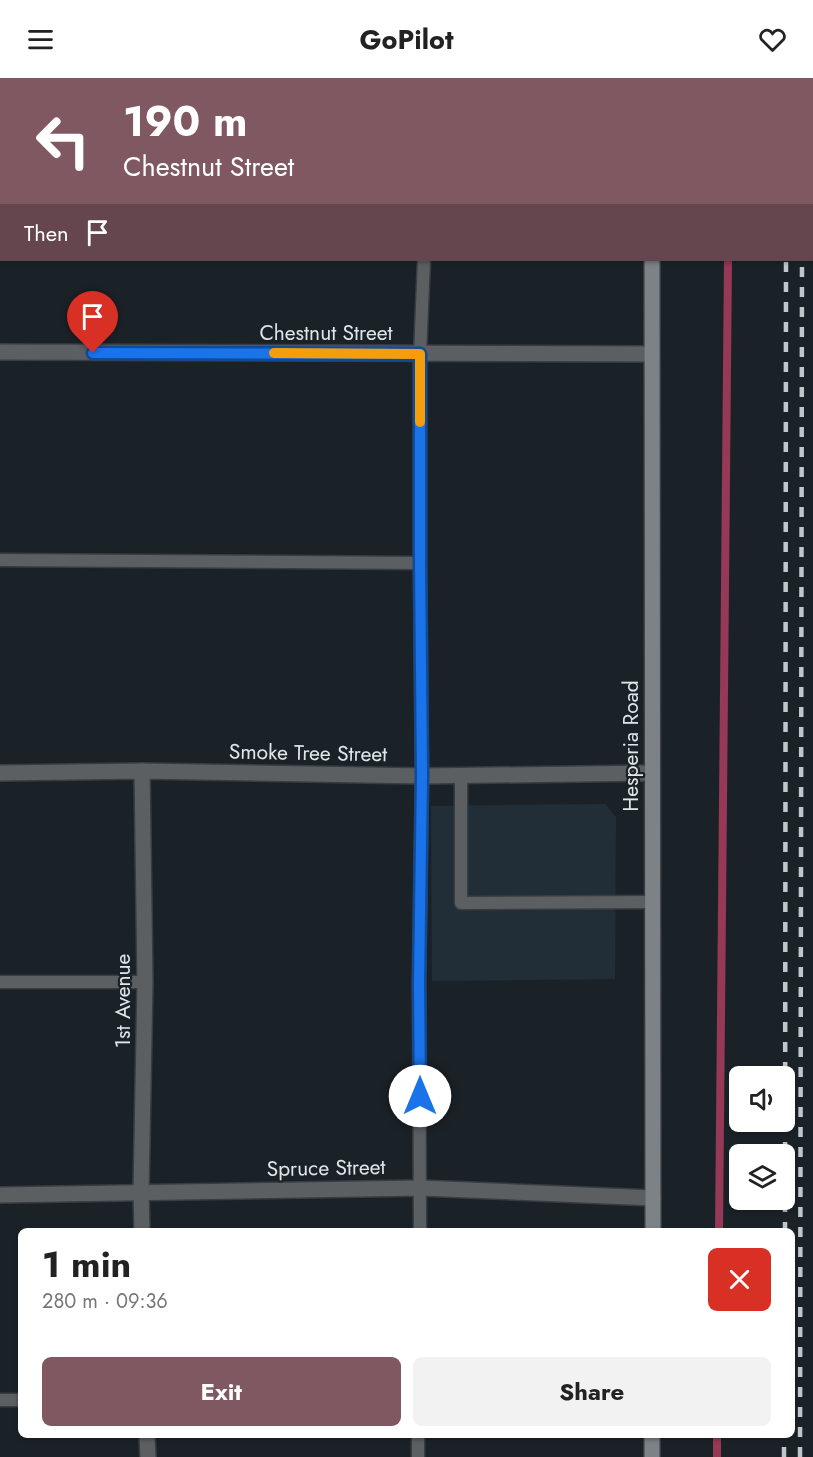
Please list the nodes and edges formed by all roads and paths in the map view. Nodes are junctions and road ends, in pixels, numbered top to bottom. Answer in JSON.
{"nodes":[{"id":1,"x":424,"y":261,"type":"edge"},
{"id":2,"x":652,"y":261,"type":"edge"},
{"id":3,"x":0,"y":352,"type":"edge"},
{"id":4,"x":420,"y":354,"type":"junction"},
{"id":5,"x":652,"y":354,"type":"junction"},
{"id":6,"x":0,"y":560,"type":"edge"},
{"id":7,"x":420,"y":563,"type":"junction"},
{"id":8,"x":142,"y":771,"type":"junction"},
{"id":9,"x":0,"y":773,"type":"edge"},
{"id":10,"x":652,"y":773,"type":"junction"},
{"id":11,"x":461,"y":775,"type":"junction"},
{"id":12,"x":422,"y":776,"type":"junction"},
{"id":13,"x":652,"y":902,"type":"junction"},
{"id":14,"x":0,"y":982,"type":"edge"},
{"id":15,"x":145,"y":982,"type":"junction"},
{"id":16,"x":421,"y":1188,"type":"junction"},
{"id":17,"x":141,"y":1192,"type":"junction"},
{"id":18,"x":0,"y":1194,"type":"edge"},
{"id":19,"x":653,"y":1198,"type":"junction"},
{"id":20,"x":142,"y":1228,"type":"edge"},
{"id":21,"x":420,"y":1228,"type":"edge"},
{"id":22,"x":653,"y":1228,"type":"edge"},
{"id":23,"x":0,"y":1400,"type":"edge"},
{"id":24,"x":18,"y":1400,"type":"edge"},
{"id":25,"x":147,"y":1438,"type":"edge"},
{"id":26,"x":418,"y":1438,"type":"edge"},
{"id":27,"x":652,"y":1438,"type":"edge"},
{"id":28,"x":148,"y":1457,"type":"edge"},
{"id":29,"x":418,"y":1457,"type":"edge"},
{"id":30,"x":652,"y":1457,"type":"edge"}],
"edges":[{"from":1,"to":4,"type":"lane"},
{"from":2,"to":5,"type":"main road","name":"Hesperia Road"},
{"from":3,"to":4,"type":"street","name":"Chestnut Street"},
{"from":4,"to":5,"type":"street","name":"Chestnut Street"},
{"from":4,"to":7,"type":"lane"},
{"from":5,"to":10,"type":"main road","name":"Hesperia Road"},
{"from":6,"to":7,"type":"lane"},
{"from":7,"to":12,"type":"lane"},
{"from":8,"to":9,"type":"street","name":"Smoke Tree Street"},
{"from":8,"to":12,"type":"street","name":"Smoke Tree Street"},
{"from":8,"to":15,"type":"street","name":"1st Avenue"},
{"from":10,"to":11,"type":"street","name":"Smoke Tree Street"},
{"from":10,"to":13,"type":"main road","name":"Hesperia Road"},
{"from":11,"to":12,"type":"street","name":"Smoke Tree Street"},
{"from":11,"to":13,"type":"lane"},
{"from":12,"to":16,"type":"lane"},
{"from":13,"to":19,"type":"main road","name":"Hesperia Road"},
{"from":14,"to":15,"type":"lane"},
{"from":15,"to":17,"type":"street","name":"1st Avenue"},
{"from":16,"to":17,"type":"street","name":"Spruce Street"},
{"from":16,"to":19,"type":"street","name":"Spruce Street"},
{"from":16,"to":21,"type":"lane"},
{"from":17,"to":18,"type":"street","name":"Spruce Street"},
{"from":17,"to":20,"type":"street","name":"1st Avenue"},
{"from":19,"to":22,"type":"main road","name":"Hesperia Road"},
{"from":23,"to":24,"type":"lane"},
{"from":25,"to":28,"type":"street"},
{"from":26,"to":29,"type":"lane"},
{"from":27,"to":30,"type":"main road"}]}
